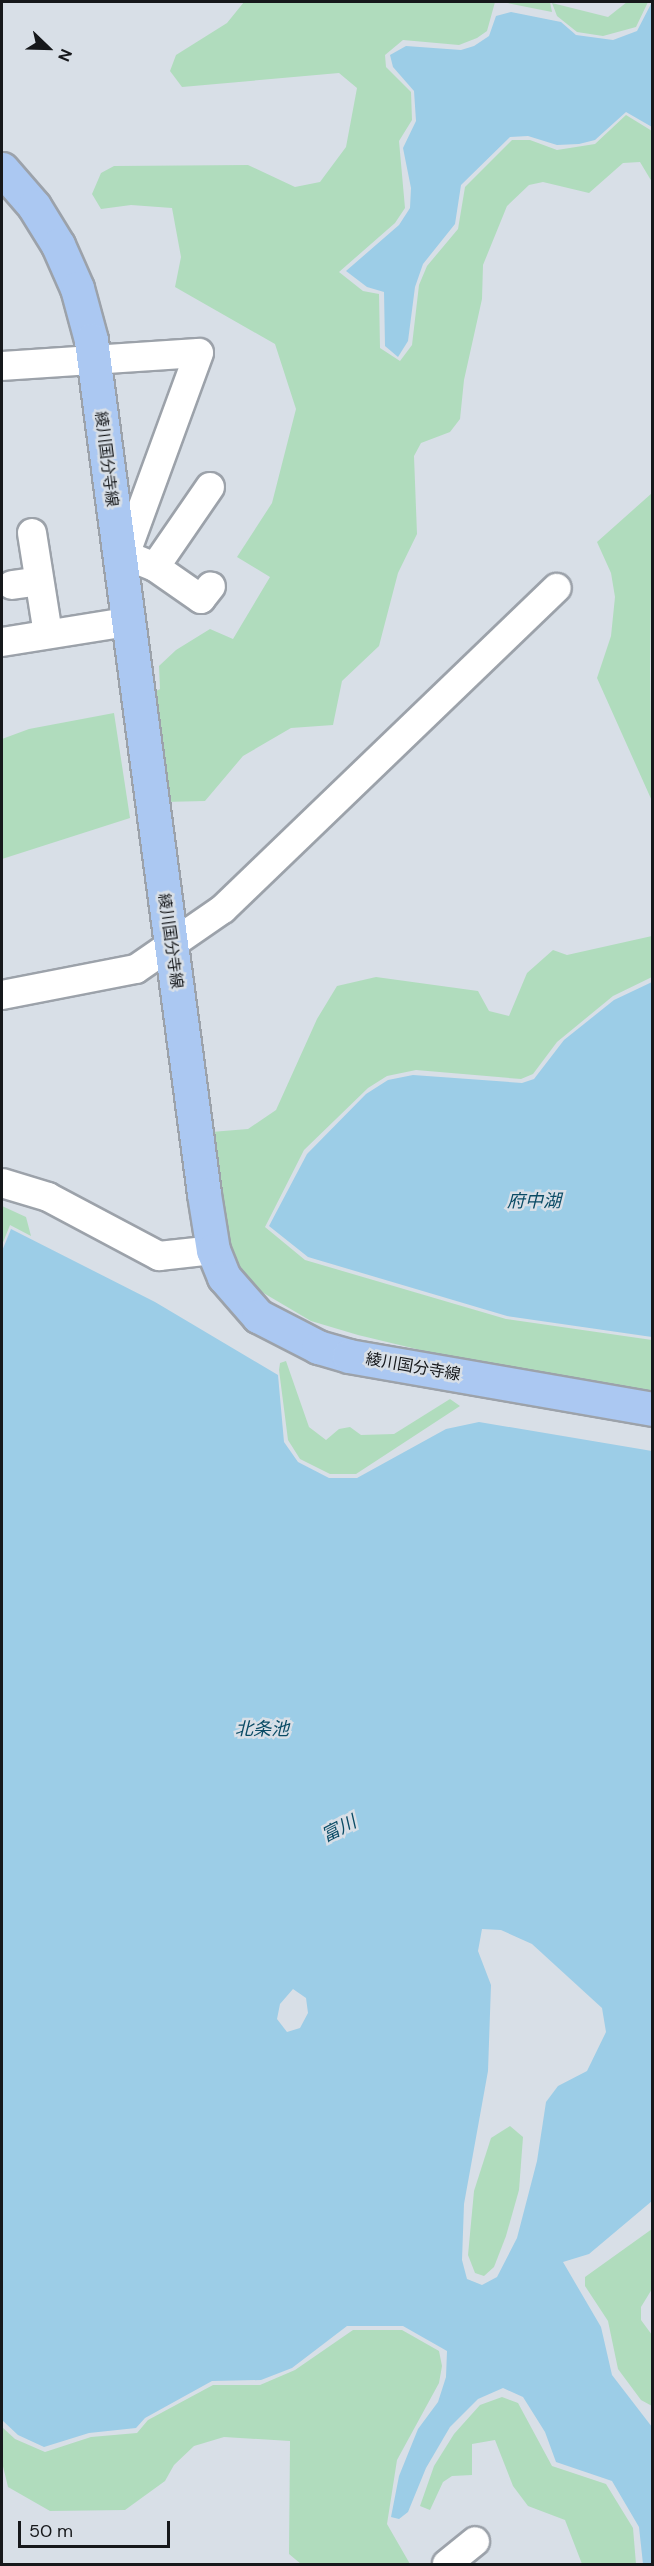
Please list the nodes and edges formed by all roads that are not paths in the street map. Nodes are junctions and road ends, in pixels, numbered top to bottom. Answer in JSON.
{"nodes":[{"id":1,"x":2,"y":169,"type":"edge"},
{"id":2,"x":94,"y":361,"type":"junction"},
{"id":3,"x":2,"y":366,"type":"edge"},
{"id":4,"x":210,"y":487,"type":"dead end"},
{"id":5,"x":32,"y":533,"type":"dead end"},
{"id":6,"x":121,"y":554,"type":"junction"},
{"id":7,"x":155,"y":567,"type":"junction"},
{"id":8,"x":211,"y":586,"type":"dead end"},
{"id":9,"x":557,"y":588,"type":"dead end"},
{"id":10,"x":127,"y":622,"type":"junction"},
{"id":11,"x":48,"y":634,"type":"junction"},
{"id":12,"x":2,"y":642,"type":"edge"},
{"id":13,"x":170,"y":946,"type":"junction"},
{"id":14,"x":2,"y":995,"type":"edge"},
{"id":15,"x":2,"y":1183,"type":"edge"},
{"id":16,"x":213,"y":1250,"type":"junction"},
{"id":17,"x":652,"y":1409,"type":"edge"},
{"id":18,"x":475,"y":2541,"type":"dead end"},
{"id":19,"x":447,"y":2565,"type":"edge"}],
"edges":[{"from":1,"to":2,"type":"main road","name":"綾川国分寺線"},
{"from":2,"to":3,"type":"street"},
{"from":2,"to":6,"type":"main road","name":"綾川国分寺線"},
{"from":2,"to":6,"type":"street"},
{"from":4,"to":7,"type":"street"},
{"from":5,"to":11,"type":"street"},
{"from":6,"to":7,"type":"street"},
{"from":6,"to":10,"type":"main road","name":"綾川国分寺線"},
{"from":7,"to":8,"type":"street"},
{"from":9,"to":13,"type":"street"},
{"from":10,"to":11,"type":"street"},
{"from":10,"to":13,"type":"main road","name":"綾川国分寺線"},
{"from":11,"to":12,"type":"street"},
{"from":13,"to":14,"type":"street"},
{"from":13,"to":16,"type":"main road","name":"綾川国分寺線"},
{"from":15,"to":16,"type":"street"},
{"from":16,"to":17,"type":"main road","name":"綾川国分寺線"},
{"from":18,"to":19,"type":"street"}]}
